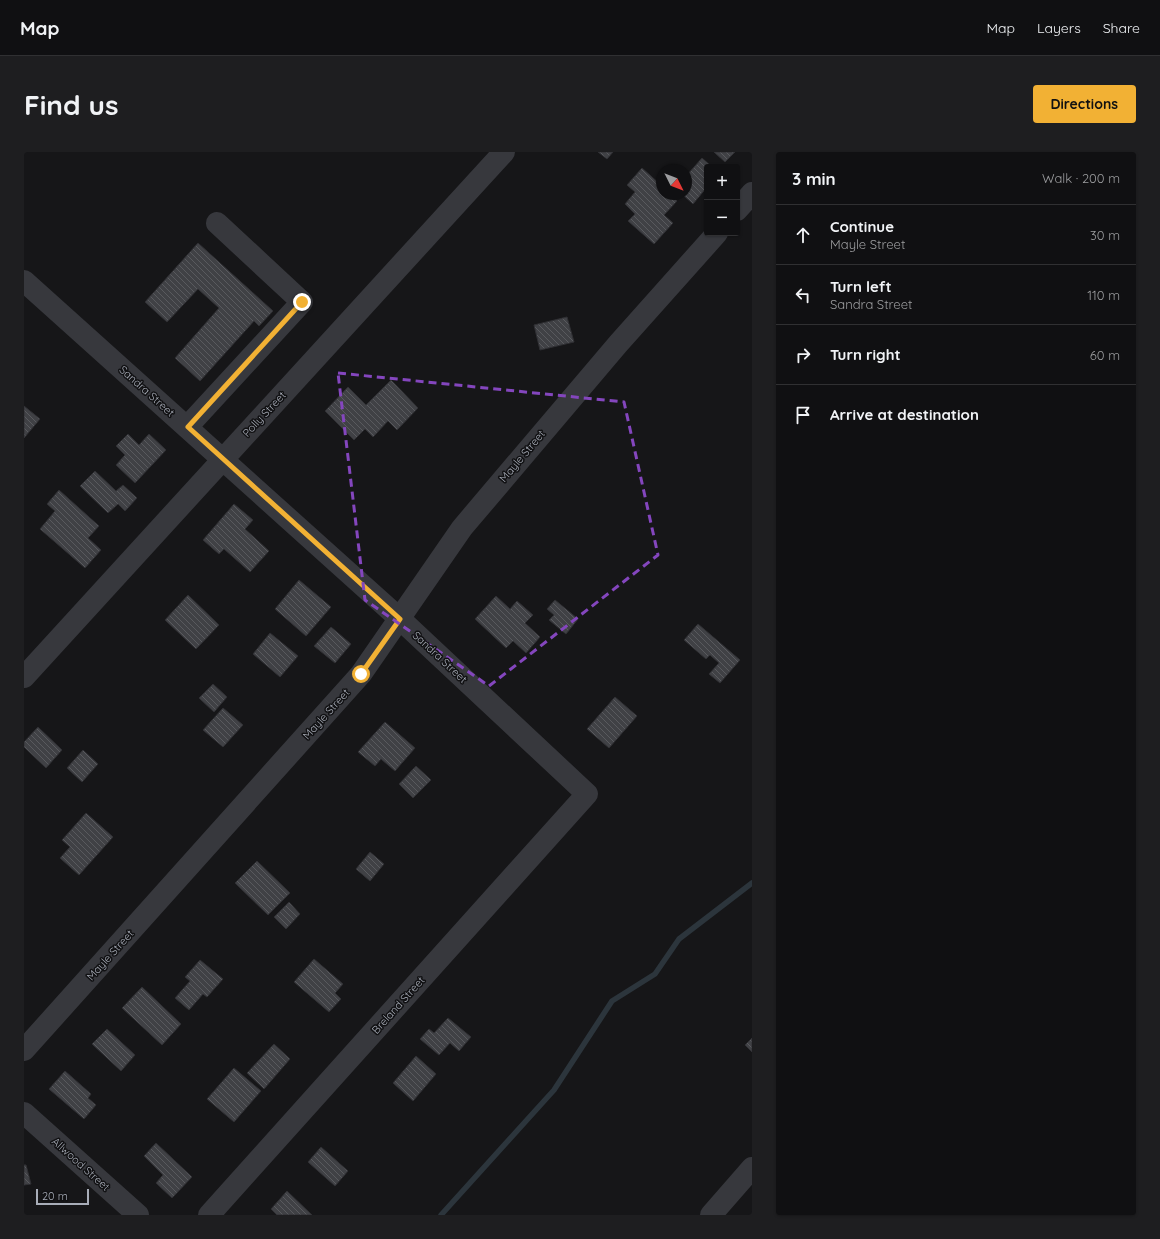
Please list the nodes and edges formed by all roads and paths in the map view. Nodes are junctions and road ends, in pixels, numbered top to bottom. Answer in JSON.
{"nodes":[{"id":1,"x":504,"y":152,"type":"edge"},
{"id":2,"x":752,"y":193,"type":"edge"},
{"id":3,"x":740,"y":207,"type":"edge"},
{"id":4,"x":217,"y":223,"type":"dead end"},
{"id":5,"x":714,"y":236,"type":"edge"},
{"id":6,"x":27,"y":290,"type":"edge"},
{"id":7,"x":188,"y":427,"type":"junction"},
{"id":8,"x":223,"y":458,"type":"junction"},
{"id":9,"x":400,"y":619,"type":"junction"},
{"id":10,"x":24,"y":677,"type":"edge"},
{"id":11,"x":587,"y":794,"type":"joint"},
{"id":12,"x":24,"y":1050,"type":"edge"},
{"id":13,"x":24,"y":1113,"type":"edge"},
{"id":14,"x":752,"y":1168,"type":"edge"},
{"id":15,"x":138,"y":1215,"type":"edge"},
{"id":16,"x":209,"y":1215,"type":"edge"},
{"id":17,"x":711,"y":1215,"type":"edge"}],
"edges":[{"from":1,"to":8,"type":"street","name":"Polly Street"},
{"from":2,"to":3,"type":"street"},
{"from":4,"to":7,"type":"street"},
{"from":5,"to":9,"type":"street","name":"Mayle Street"},
{"from":6,"to":7,"type":"street","name":"Sandra Street"},
{"from":7,"to":8,"type":"street","name":"Sandra Street"},
{"from":8,"to":9,"type":"street","name":"Sandra Street"},
{"from":8,"to":10,"type":"street","name":"Polly Street"},
{"from":9,"to":11,"type":"street","name":"Sandra Street"},
{"from":9,"to":12,"type":"street","name":"Mayle Street"},
{"from":11,"to":16,"type":"street","name":"Breland Street"},
{"from":13,"to":15,"type":"street","name":"Allwood Street"},
{"from":14,"to":17,"type":"street"}]}
